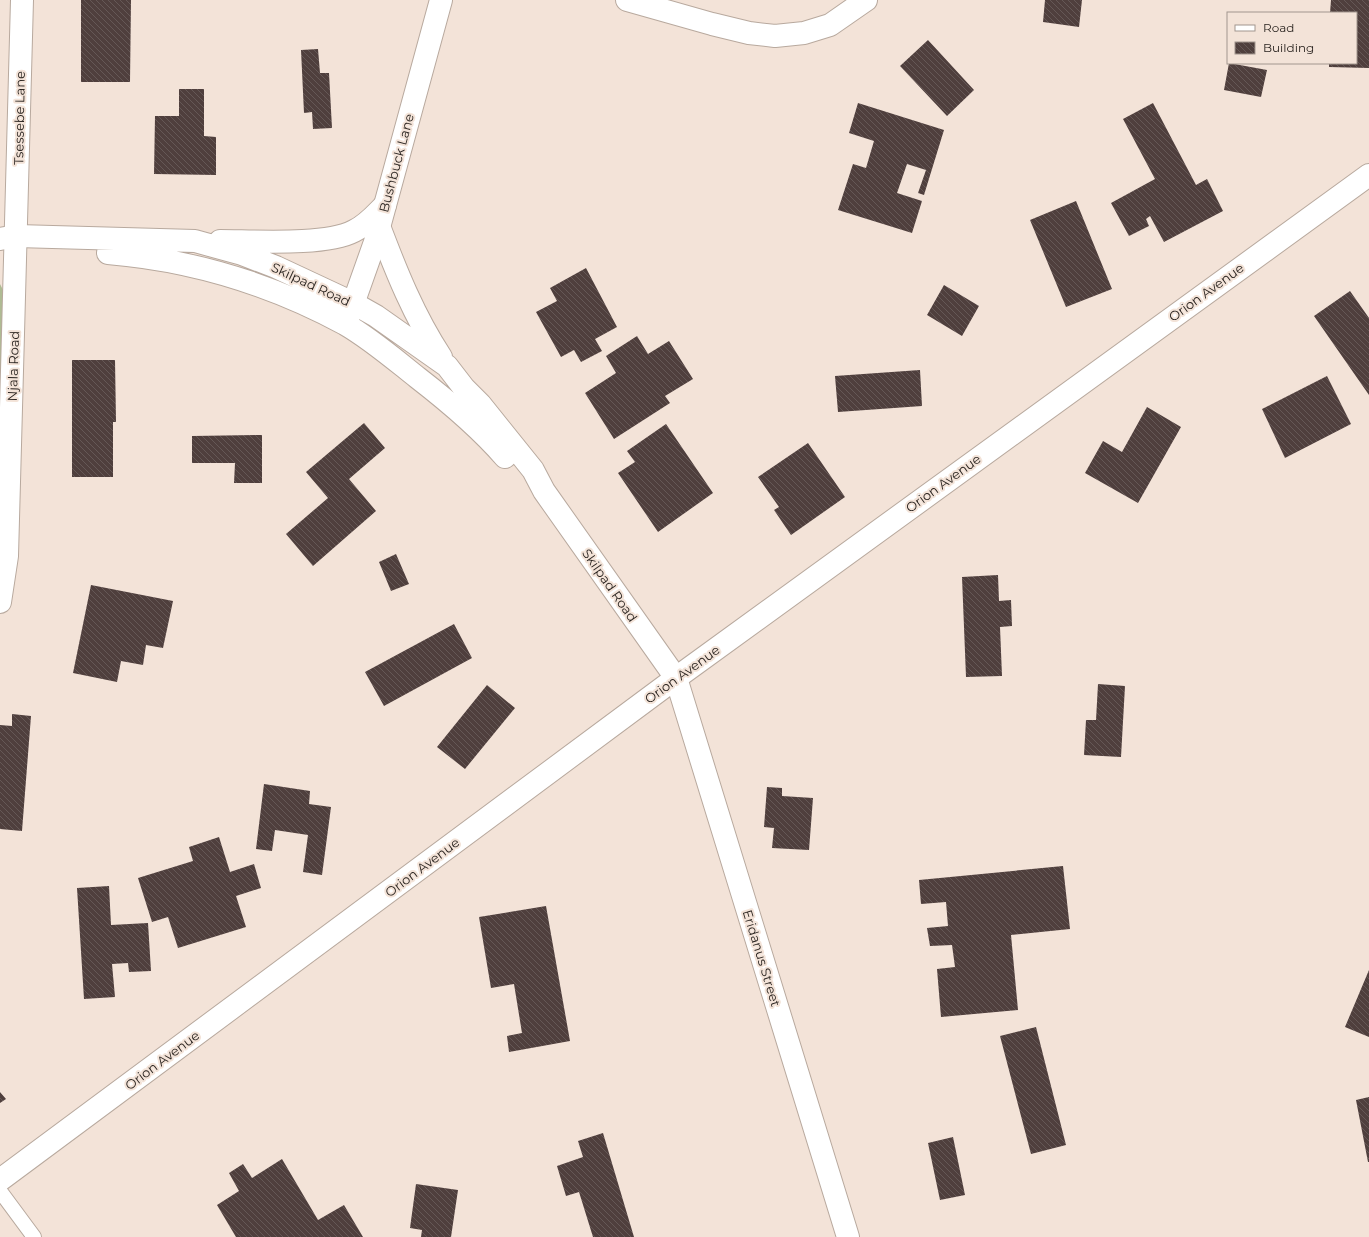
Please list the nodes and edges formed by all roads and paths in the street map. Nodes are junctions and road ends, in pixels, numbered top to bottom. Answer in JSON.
{"nodes":[{"id":1,"x":22,"y":0,"type":"edge"},
{"id":2,"x":441,"y":0,"type":"edge"},
{"id":3,"x":627,"y":0,"type":"edge"},
{"id":4,"x":866,"y":0,"type":"edge"},
{"id":5,"x":1369,"y":175,"type":"edge"},
{"id":6,"x":385,"y":205,"type":"junction"},
{"id":7,"x":379,"y":226,"type":"junction"},
{"id":8,"x":195,"y":241,"type":"junction"},
{"id":9,"x":8,"y":243,"type":"edge"},
{"id":10,"x":353,"y":303,"type":"junction"},
{"id":11,"x":346,"y":325,"type":"junction"},
{"id":12,"x":447,"y":366,"type":"junction"},
{"id":13,"x":544,"y":491,"type":"junction"},
{"id":14,"x":0,"y":602,"type":"edge"},
{"id":15,"x":676,"y":678,"type":"junction"},
{"id":16,"x":0,"y":1180,"type":"edge"},
{"id":17,"x":0,"y":1191,"type":"edge"},
{"id":18,"x":34,"y":1237,"type":"edge"},
{"id":19,"x":848,"y":1237,"type":"edge"}],
"edges":[{"from":1,"to":9,"type":"street","name":"Tsessebe Lane"},
{"from":2,"to":6,"type":"street","name":"Bushbuck Lane"},
{"from":3,"to":4,"type":"street"},
{"from":5,"to":15,"type":"street","name":"Orion Avenue"},
{"from":6,"to":7,"type":"street","name":"Bushbuck Lane"},
{"from":6,"to":8,"type":"street"},
{"from":7,"to":10,"type":"street","name":"Bushbuck Lane"},
{"from":7,"to":12,"type":"street"},
{"from":8,"to":9,"type":"street","name":"Skilpad Road"},
{"from":8,"to":10,"type":"street","name":"Skilpad Road"},
{"from":9,"to":11,"type":"street","name":"Skilpad Road"},
{"from":9,"to":14,"type":"street","name":"Njala Road"},
{"from":10,"to":11,"type":"street","name":"Bushbuck Lane"},
{"from":10,"to":12,"type":"street","name":"Skilpad Road"},
{"from":11,"to":13,"type":"street","name":"Skilpad Road"},
{"from":12,"to":13,"type":"street","name":"Skilpad Road"},
{"from":13,"to":15,"type":"street","name":"Skilpad Road"},
{"from":15,"to":16,"type":"street","name":"Orion Avenue"},
{"from":15,"to":19,"type":"street","name":"Eridanus Street"},
{"from":17,"to":18,"type":"lane"}]}
